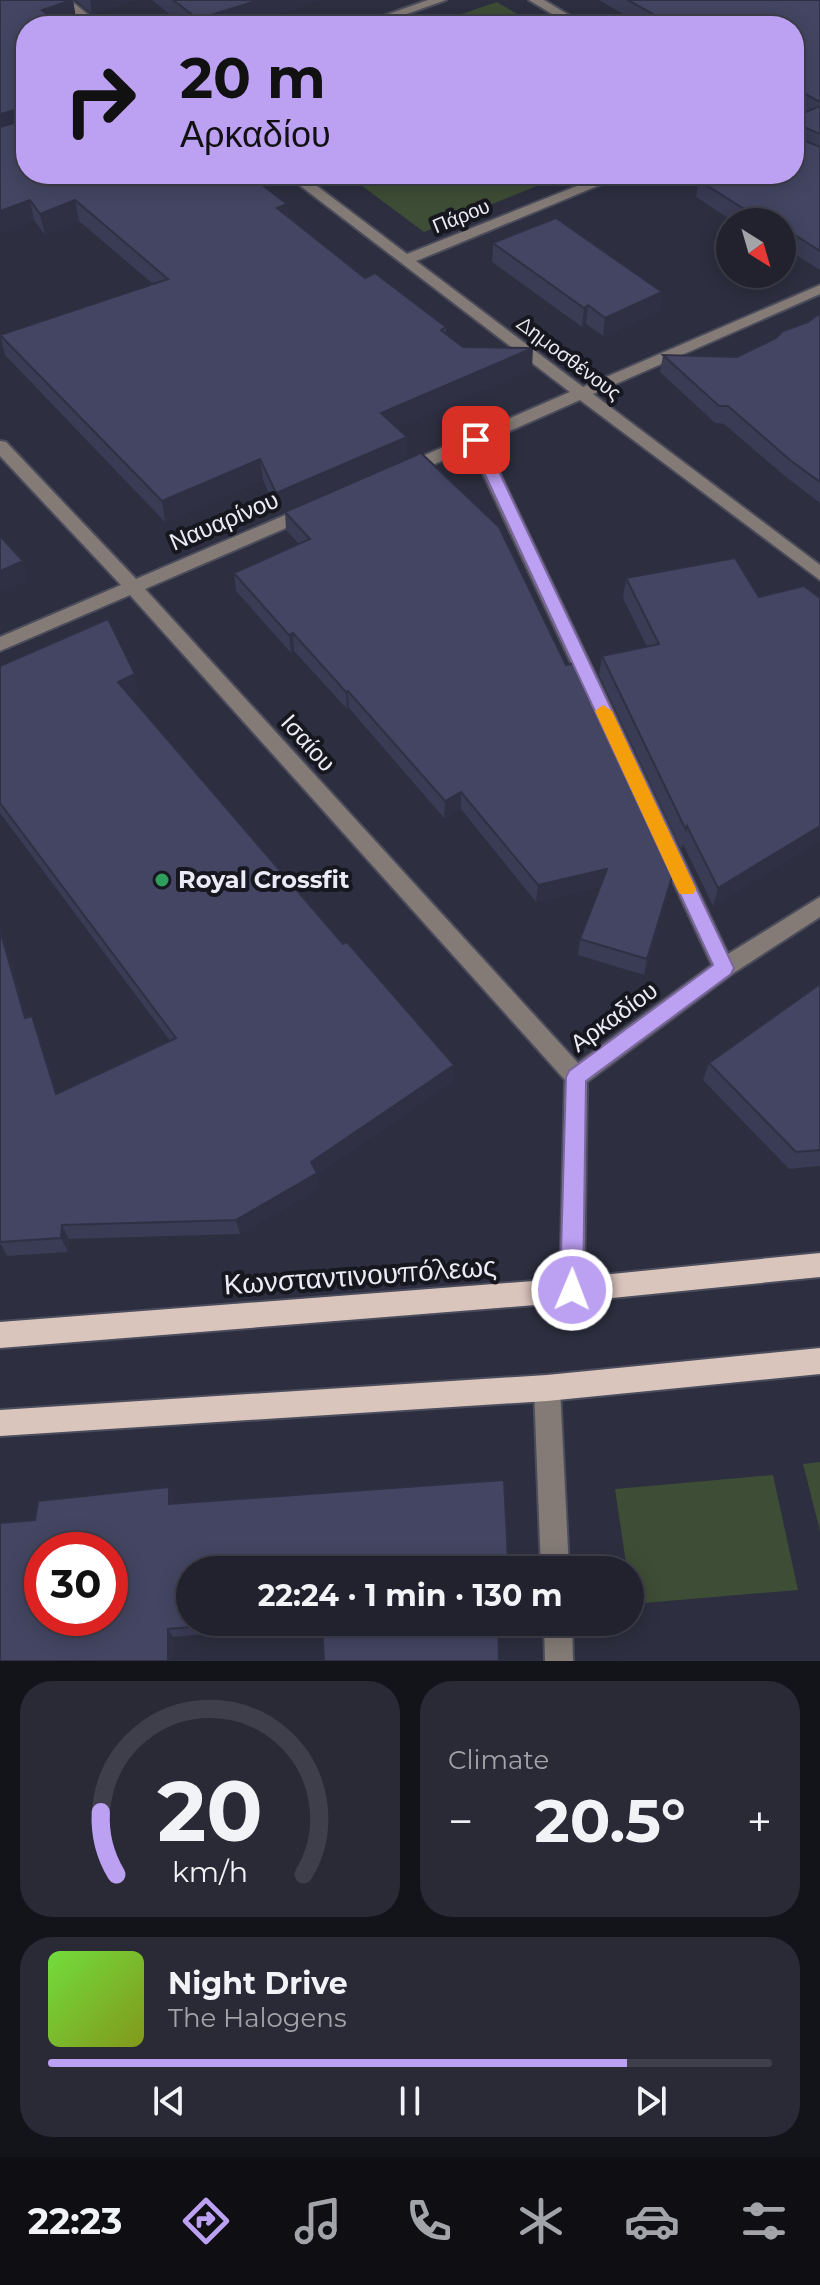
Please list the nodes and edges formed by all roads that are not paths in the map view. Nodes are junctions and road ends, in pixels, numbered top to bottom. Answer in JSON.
{"nodes":[{"id":1,"x":63,"y":0,"type":"edge"},
{"id":2,"x":440,"y":0,"type":"edge"},
{"id":3,"x":535,"y":0,"type":"edge"},
{"id":4,"x":83,"y":16,"type":"edge"},
{"id":5,"x":391,"y":16,"type":"edge"},
{"id":6,"x":563,"y":16,"type":"edge"},
{"id":7,"x":306,"y":184,"type":"edge"},
{"id":8,"x":594,"y":184,"type":"edge"},
{"id":9,"x":407,"y":259,"type":"junction"},
{"id":10,"x":820,"y":289,"type":"edge"},
{"id":11,"x":582,"y":393,"type":"junction"},
{"id":12,"x":476,"y":440,"type":"junction"},
{"id":13,"x":0,"y":446,"type":"edge"},
{"id":14,"x":390,"y":477,"type":"edge"},
{"id":15,"x":333,"y":501,"type":"edge"},
{"id":16,"x":820,"y":574,"type":"edge"},
{"id":17,"x":132,"y":586,"type":"junction"},
{"id":18,"x":0,"y":644,"type":"edge"},
{"id":19,"x":820,"y":906,"type":"edge"},
{"id":20,"x":724,"y":968,"type":"junction"},
{"id":21,"x":576,"y":1077,"type":"junction"},
{"id":22,"x":820,"y":1265,"type":"edge"},
{"id":23,"x":572,"y":1290,"type":"junction"},
{"id":24,"x":0,"y":1335,"type":"edge"},
{"id":25,"x":820,"y":1361,"type":"edge"},
{"id":26,"x":547,"y":1388,"type":"junction"},
{"id":27,"x":0,"y":1423,"type":"edge"},
{"id":28,"x":554,"y":1556,"type":"edge"},
{"id":29,"x":558,"y":1636,"type":"edge"},
{"id":30,"x":559,"y":1661,"type":"edge"}],
"edges":[{"from":1,"to":4,"type":"street"},
{"from":2,"to":5,"type":"street"},
{"from":3,"to":6,"type":"street"},
{"from":7,"to":9,"type":"street","name":"Δημοσθένους"},
{"from":8,"to":9,"type":"street","name":"Πάρου"},
{"from":9,"to":11,"type":"street","name":"Δημοσθένους"},
{"from":10,"to":11,"type":"street"},
{"from":11,"to":12,"type":"street"},
{"from":11,"to":16,"type":"street","name":"Δημοσθένους"},
{"from":12,"to":14,"type":"street"},
{"from":12,"to":20,"type":"street"},
{"from":13,"to":17,"type":"street","name":"Ισαίου"},
{"from":15,"to":17,"type":"street","name":"Ναυαρίνου"},
{"from":17,"to":18,"type":"street","name":"Ναυαρίνου"},
{"from":17,"to":21,"type":"street","name":"Ισαίου"},
{"from":19,"to":20,"type":"street","name":"Αρκαδίου"},
{"from":20,"to":21,"type":"street","name":"Αρκαδίου"},
{"from":21,"to":23,"type":"street","name":"Αρκαδίου"},
{"from":22,"to":23,"type":"main road","name":"Κωνσταντινουπόλεως"},
{"from":23,"to":24,"type":"main road","name":"Κωνσταντινουπόλεως"},
{"from":25,"to":26,"type":"main road"},
{"from":26,"to":27,"type":"main road"},
{"from":26,"to":28,"type":"street"},
{"from":29,"to":30,"type":"street"}]}
